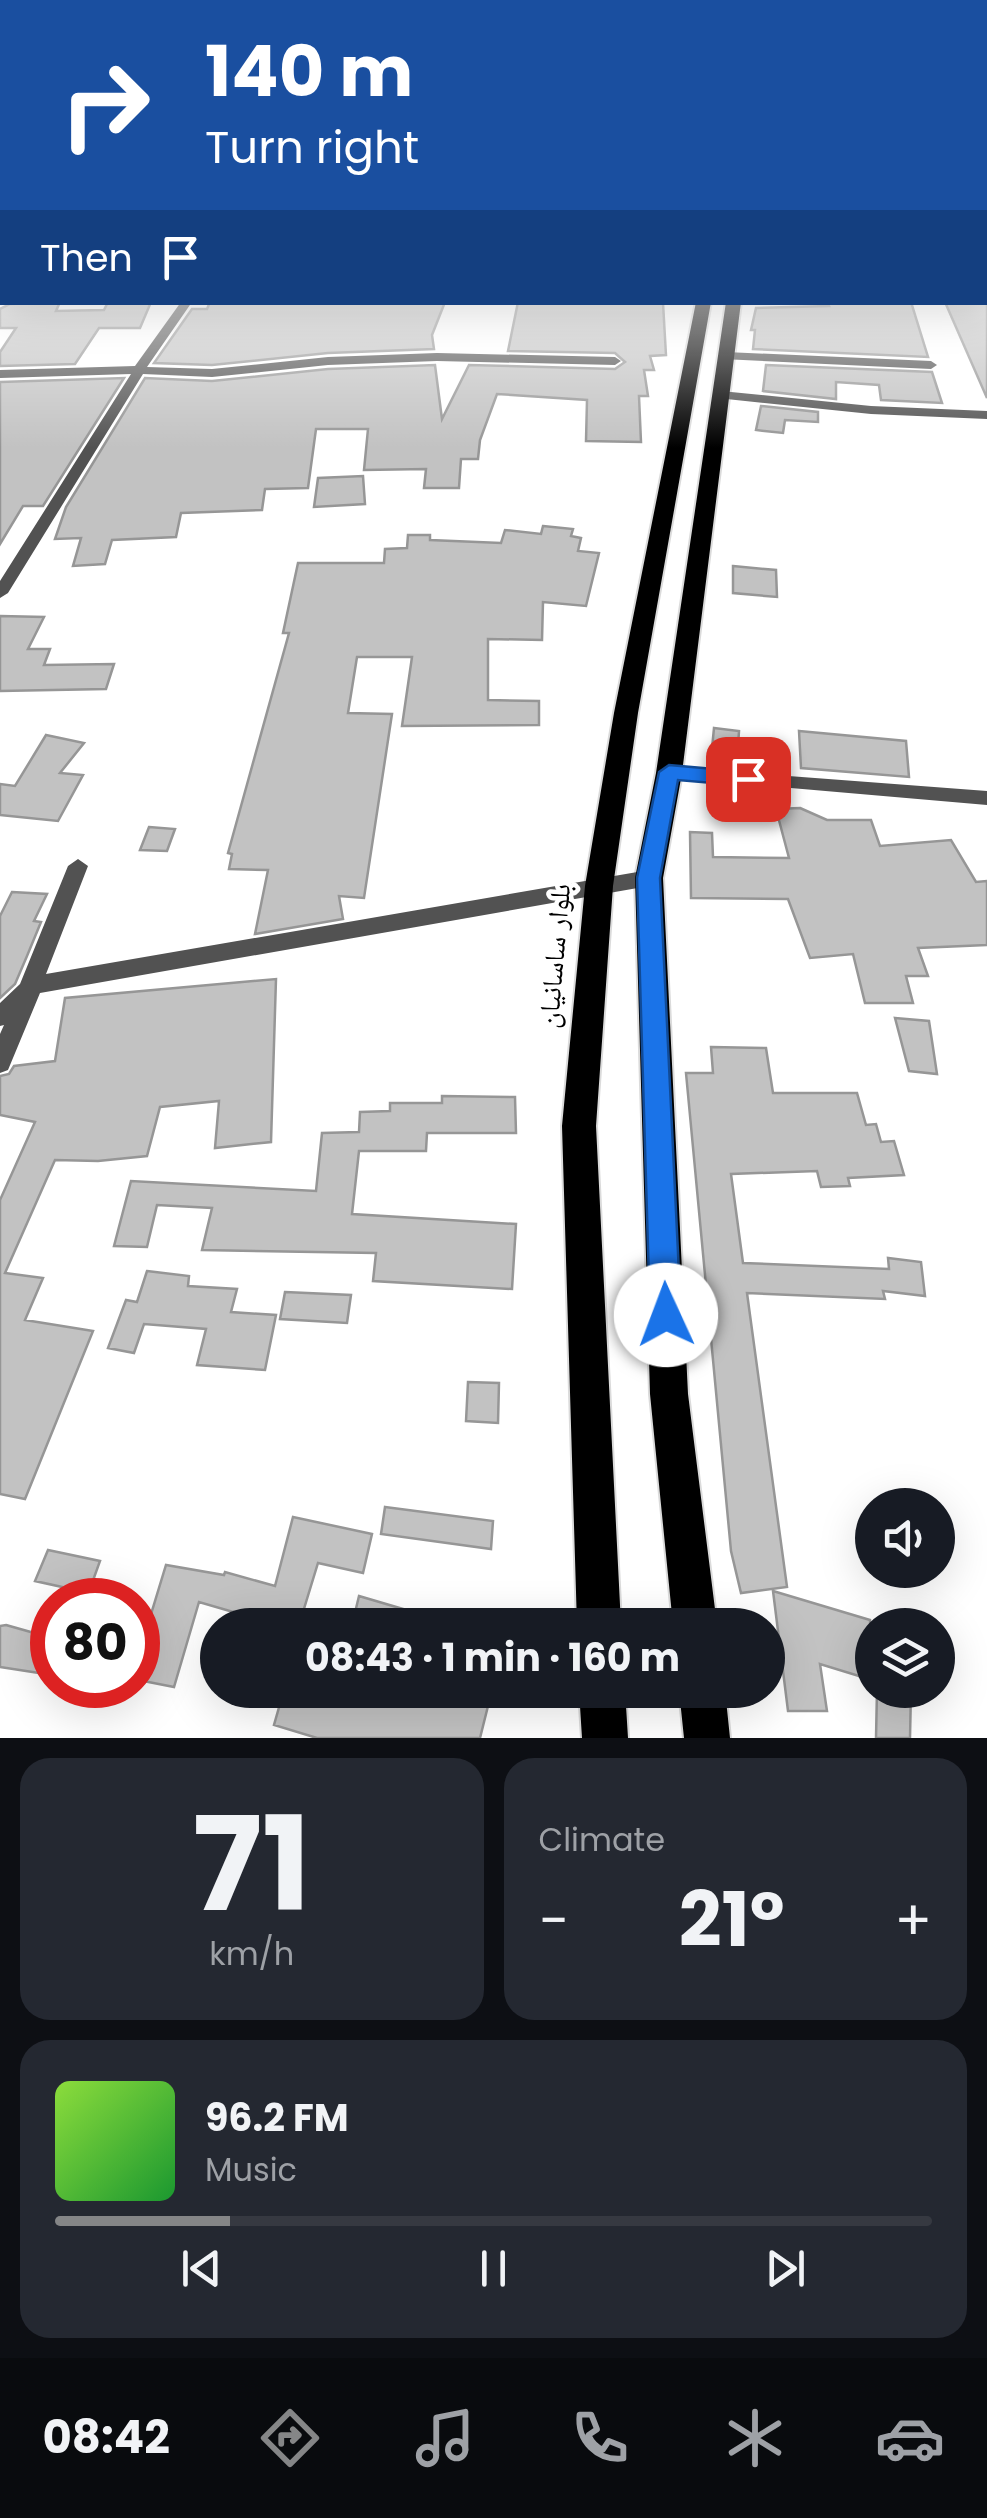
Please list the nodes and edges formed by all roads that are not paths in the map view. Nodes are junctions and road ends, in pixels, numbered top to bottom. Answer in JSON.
{"nodes":[{"id":1,"x":186,"y":305,"type":"edge"},
{"id":2,"x":703,"y":305,"type":"edge"},
{"id":3,"x":734,"y":305,"type":"edge"},
{"id":4,"x":726,"y":356,"type":"junction"},
{"id":5,"x":615,"y":361,"type":"dead end"},
{"id":6,"x":931,"y":364,"type":"dead end"},
{"id":7,"x":138,"y":370,"type":"junction"},
{"id":8,"x":0,"y":374,"type":"edge"},
{"id":9,"x":721,"y":395,"type":"junction"},
{"id":10,"x":987,"y":415,"type":"edge"},
{"id":11,"x":0,"y":593,"type":"edge"},
{"id":12,"x":669,"y":772,"type":"junction"},
{"id":13,"x":987,"y":798,"type":"edge"},
{"id":14,"x":78,"y":866,"type":"dead end"},
{"id":15,"x":649,"y":878,"type":"junction"},
{"id":16,"x":600,"y":886,"type":"junction"},
{"id":17,"x":34,"y":984,"type":"junction"},
{"id":18,"x":0,"y":1017,"type":"edge"},
{"id":19,"x":0,"y":1064,"type":"edge"},
{"id":20,"x":598,"y":1608,"type":"edge"},
{"id":21,"x":693,"y":1608,"type":"edge"},
{"id":22,"x":603,"y":1708,"type":"edge"},
{"id":23,"x":704,"y":1708,"type":"edge"},
{"id":24,"x":605,"y":1738,"type":"edge"},
{"id":25,"x":707,"y":1738,"type":"edge"}],
"edges":[{"from":1,"to":7,"type":"street"},
{"from":2,"to":16,"type":"highway","name":"بلوار ساسانیان"},
{"from":3,"to":4,"type":"highway"},
{"from":4,"to":6,"type":"street"},
{"from":4,"to":9,"type":"highway"},
{"from":5,"to":7,"type":"street"},
{"from":7,"to":8,"type":"street"},
{"from":7,"to":11,"type":"street"},
{"from":9,"to":10,"type":"street"},
{"from":9,"to":12,"type":"highway"},
{"from":12,"to":13,"type":"street"},
{"from":12,"to":15,"type":"highway"},
{"from":14,"to":17,"type":"street"},
{"from":15,"to":16,"type":"street"},
{"from":15,"to":21,"type":"highway"},
{"from":16,"to":17,"type":"street"},
{"from":16,"to":20,"type":"highway","name":"بلوار ساسانیان"},
{"from":17,"to":18,"type":"street"},
{"from":17,"to":19,"type":"street"},
{"from":22,"to":24,"type":"highway"},
{"from":23,"to":25,"type":"highway"}]}
